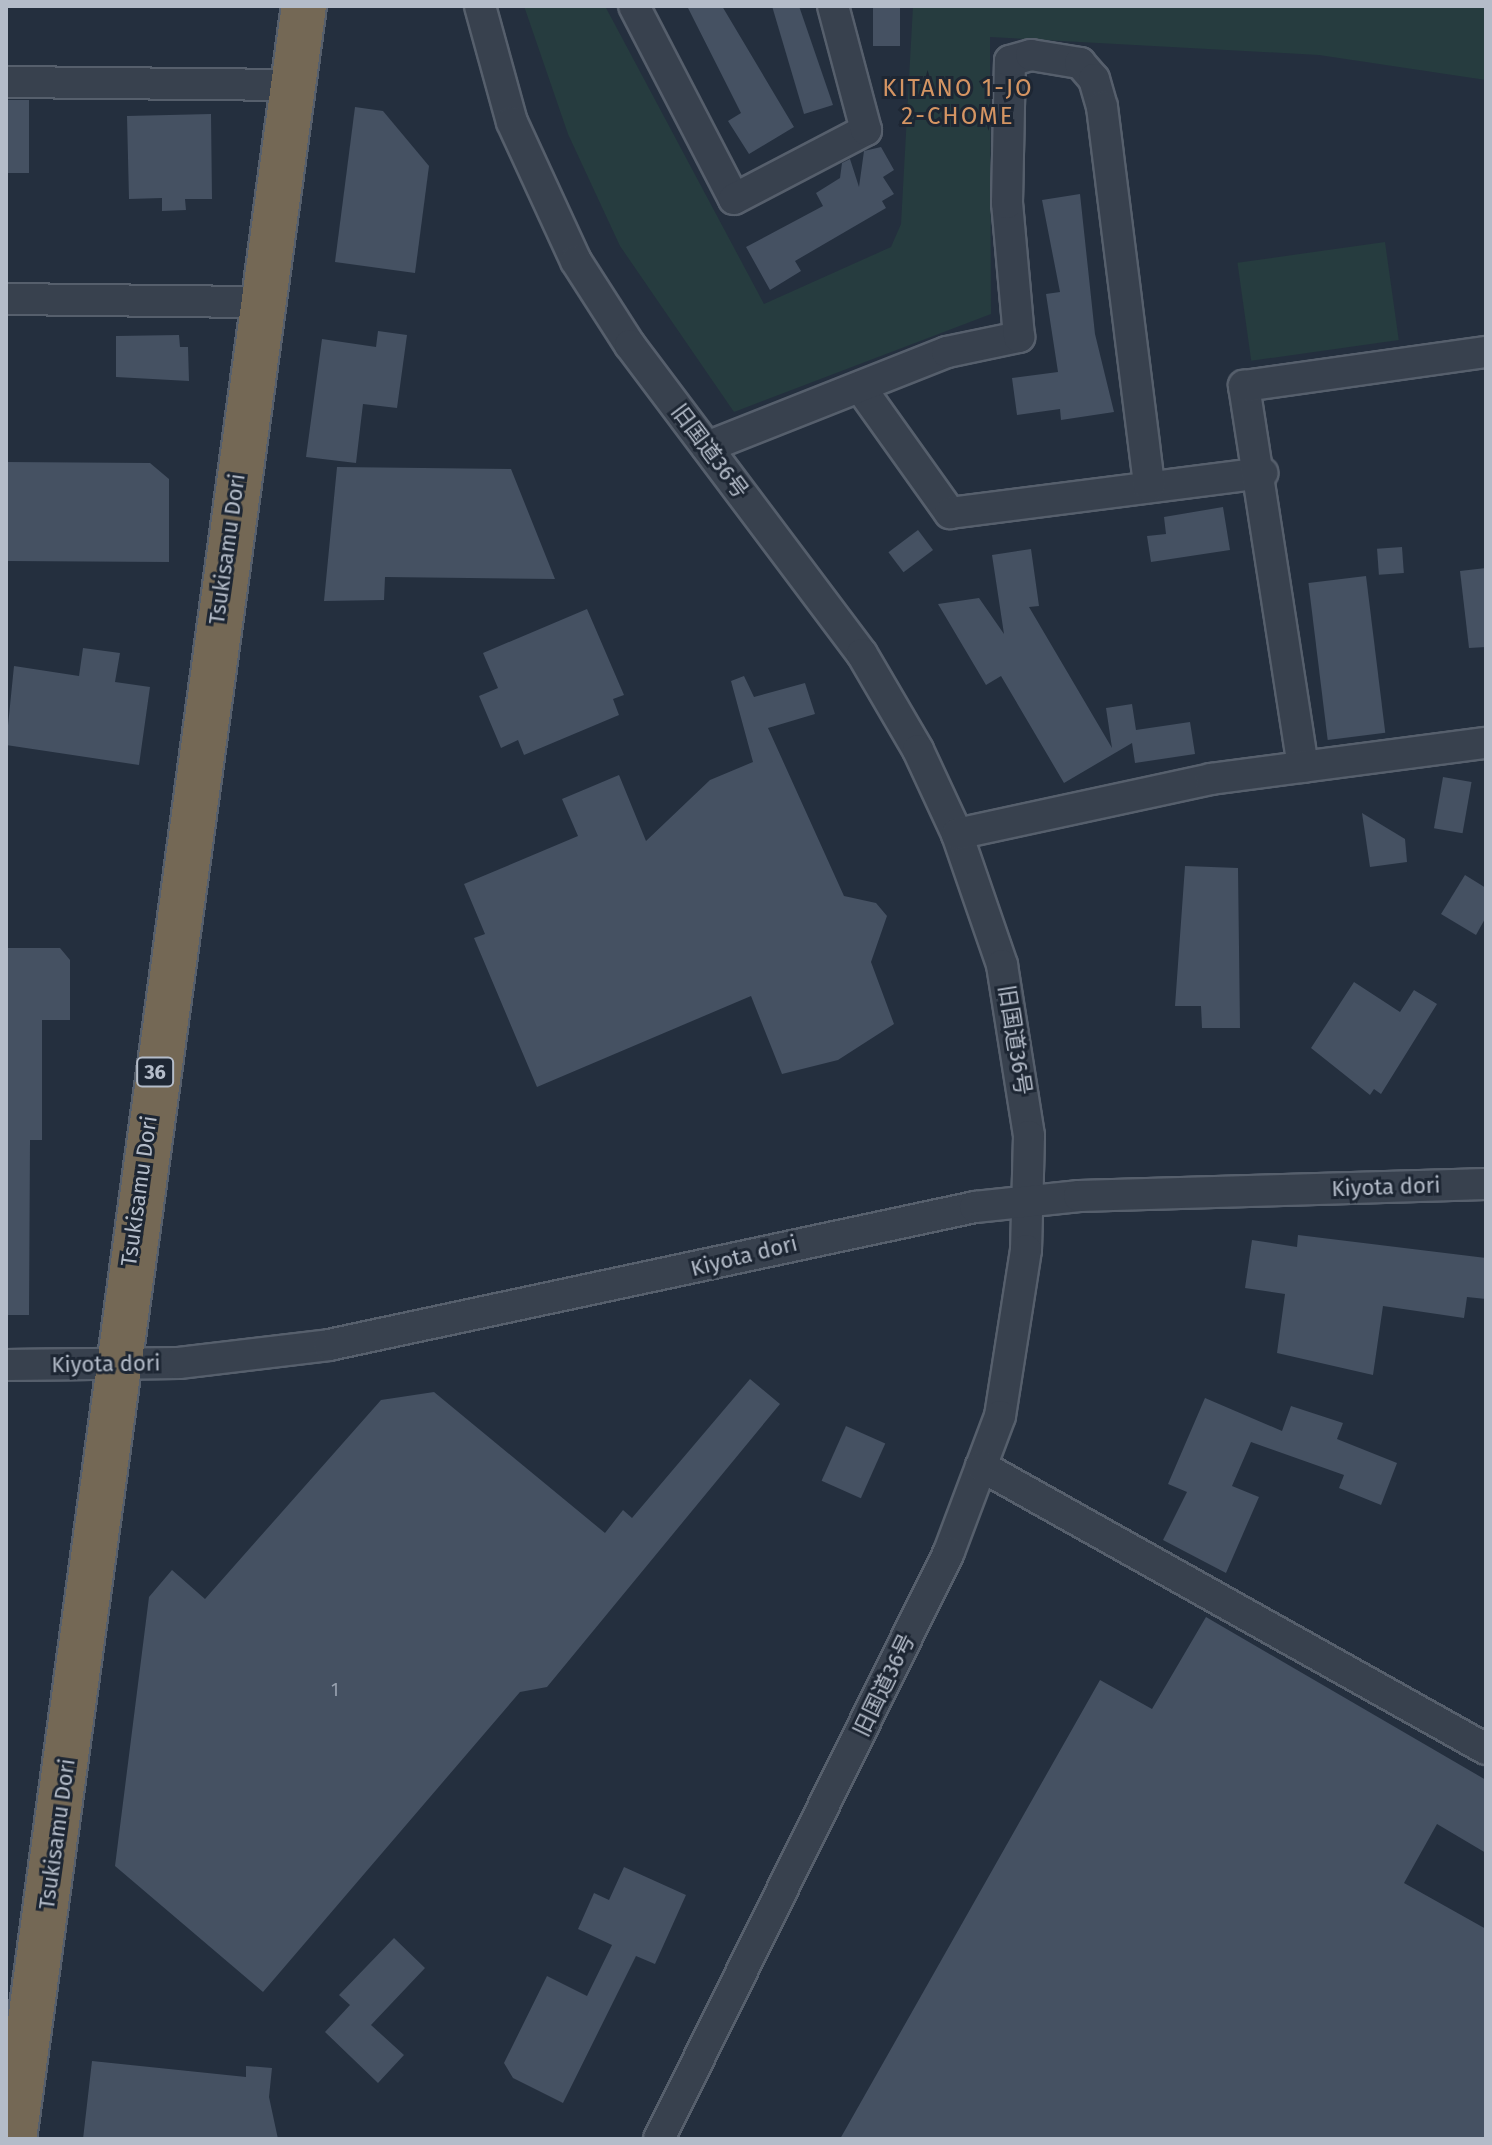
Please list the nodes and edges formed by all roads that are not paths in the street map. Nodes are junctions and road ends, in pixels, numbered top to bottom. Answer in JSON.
{"nodes":[{"id":1,"x":304,"y":6,"type":"edge"},
{"id":2,"x":480,"y":6,"type":"edge"},
{"id":3,"x":634,"y":6,"type":"edge"},
{"id":4,"x":833,"y":6,"type":"edge"},
{"id":5,"x":6,"y":82,"type":"edge"},
{"id":6,"x":294,"y":85,"type":"junction"},
{"id":7,"x":6,"y":299,"type":"edge"},
{"id":8,"x":261,"y":302,"type":"junction"},
{"id":9,"x":1486,"y":352,"type":"edge"},
{"id":10,"x":860,"y":387,"type":"junction"},
{"id":11,"x":707,"y":447,"type":"junction"},
{"id":12,"x":1262,"y":473,"type":"junction"},
{"id":13,"x":1149,"y":487,"type":"junction"},
{"id":14,"x":1486,"y":743,"type":"edge"},
{"id":15,"x":1303,"y":767,"type":"junction"},
{"id":16,"x":957,"y":834,"type":"junction"},
{"id":17,"x":1486,"y":1184,"type":"edge"},
{"id":18,"x":1029,"y":1201,"type":"junction"},
{"id":19,"x":117,"y":1364,"type":"junction"},
{"id":20,"x":6,"y":1365,"type":"edge"},
{"id":21,"x":981,"y":1466,"type":"junction"},
{"id":22,"x":1486,"y":1749,"type":"edge"},
{"id":23,"x":14,"y":2139,"type":"edge"},
{"id":24,"x":659,"y":2139,"type":"edge"}],
"edges":[{"from":1,"to":6,"type":"highway","name":"Tsukisamu Dori","number":"36"},
{"from":2,"to":11,"type":"street","name":"旧国道36号"},
{"from":3,"to":4,"type":"street"},
{"from":5,"to":6,"type":"street"},
{"from":6,"to":8,"type":"highway","name":"Tsukisamu Dori","number":"36"},
{"from":7,"to":8,"type":"street"},
{"from":8,"to":19,"type":"highway","name":"Tsukisamu Dori","number":"36"},
{"from":9,"to":12,"type":"street"},
{"from":10,"to":11,"type":"street"},
{"from":10,"to":13,"type":"street"},
{"from":10,"to":13,"type":"street"},
{"from":11,"to":16,"type":"street","name":"旧国道36号"},
{"from":12,"to":13,"type":"street"},
{"from":12,"to":15,"type":"street"},
{"from":14,"to":15,"type":"street"},
{"from":15,"to":16,"type":"street"},
{"from":16,"to":18,"type":"street","name":"旧国道36号"},
{"from":17,"to":18,"type":"street","name":"Kiyota dori"},
{"from":18,"to":19,"type":"street","name":"Kiyota dori"},
{"from":18,"to":21,"type":"street","name":"旧国道36号"},
{"from":19,"to":20,"type":"street","name":"Kiyota dori"},
{"from":19,"to":23,"type":"highway","name":"Tsukisamu Dori","number":"36"},
{"from":21,"to":22,"type":"street"},
{"from":21,"to":24,"type":"street","name":"旧国道36号"}]}
